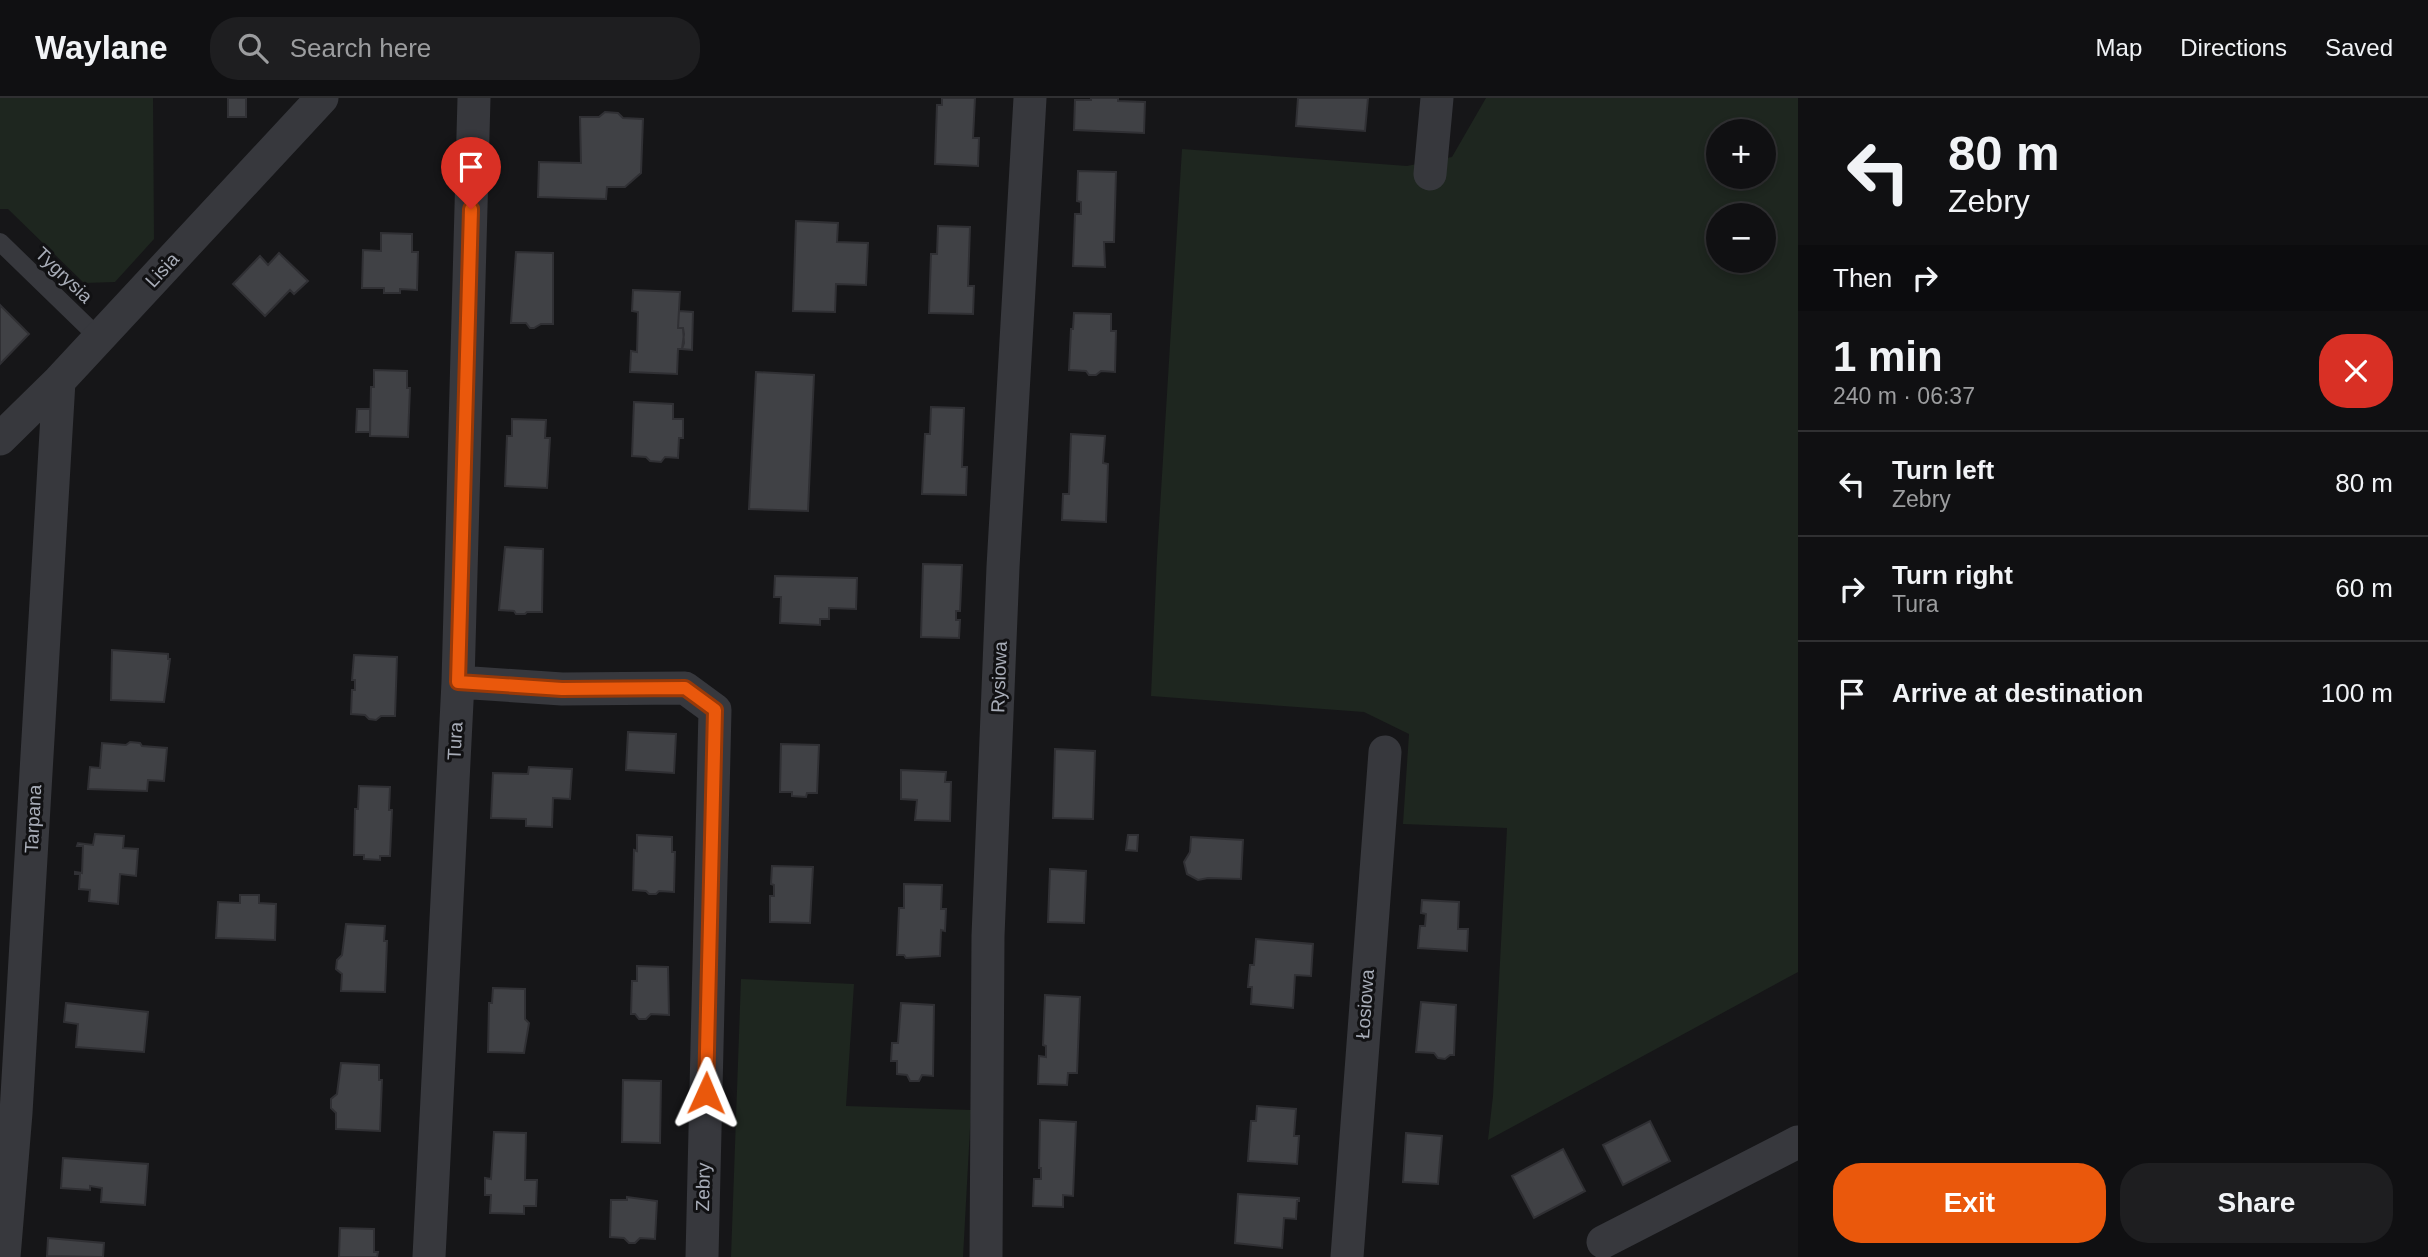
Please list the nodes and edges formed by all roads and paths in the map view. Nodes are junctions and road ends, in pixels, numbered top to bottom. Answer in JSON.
{"nodes":[{"id":1,"x":323,"y":98,"type":"edge"},
{"id":2,"x":474,"y":98,"type":"edge"},
{"id":3,"x":1030,"y":98,"type":"edge"},
{"id":4,"x":1437,"y":98,"type":"edge"},
{"id":5,"x":1430,"y":174,"type":"dead end"},
{"id":6,"x":0,"y":242,"type":"edge"},
{"id":7,"x":99,"y":338,"type":"junction"},
{"id":8,"x":59,"y":381,"type":"junction"},
{"id":9,"x":0,"y":439,"type":"edge"},
{"id":10,"x":458,"y":682,"type":"junction"},
{"id":11,"x":1385,"y":751,"type":"dead end"},
{"id":12,"x":1798,"y":1142,"type":"edge"},
{"id":13,"x":1603,"y":1242,"type":"dead end"},
{"id":14,"x":4,"y":1257,"type":"edge"},
{"id":15,"x":429,"y":1257,"type":"edge"},
{"id":16,"x":702,"y":1257,"type":"edge"},
{"id":17,"x":986,"y":1257,"type":"edge"},
{"id":18,"x":1347,"y":1257,"type":"edge"}],
"edges":[{"from":1,"to":7,"type":"street","name":"Lisia"},
{"from":2,"to":10,"type":"street","name":"Tura"},
{"from":3,"to":17,"type":"street","name":"Rysiowa"},
{"from":4,"to":5,"type":"street"},
{"from":6,"to":7,"type":"lane","name":"Tygrysia"},
{"from":7,"to":8,"type":"street","name":"Lisia"},
{"from":8,"to":9,"type":"street","name":"Lisia"},
{"from":8,"to":14,"type":"street","name":"Tarpana"},
{"from":10,"to":15,"type":"street","name":"Tura"},
{"from":10,"to":16,"type":"street","name":"Zebry"},
{"from":11,"to":18,"type":"street","name":"Łosiowa"},
{"from":12,"to":13,"type":"street"}]}
